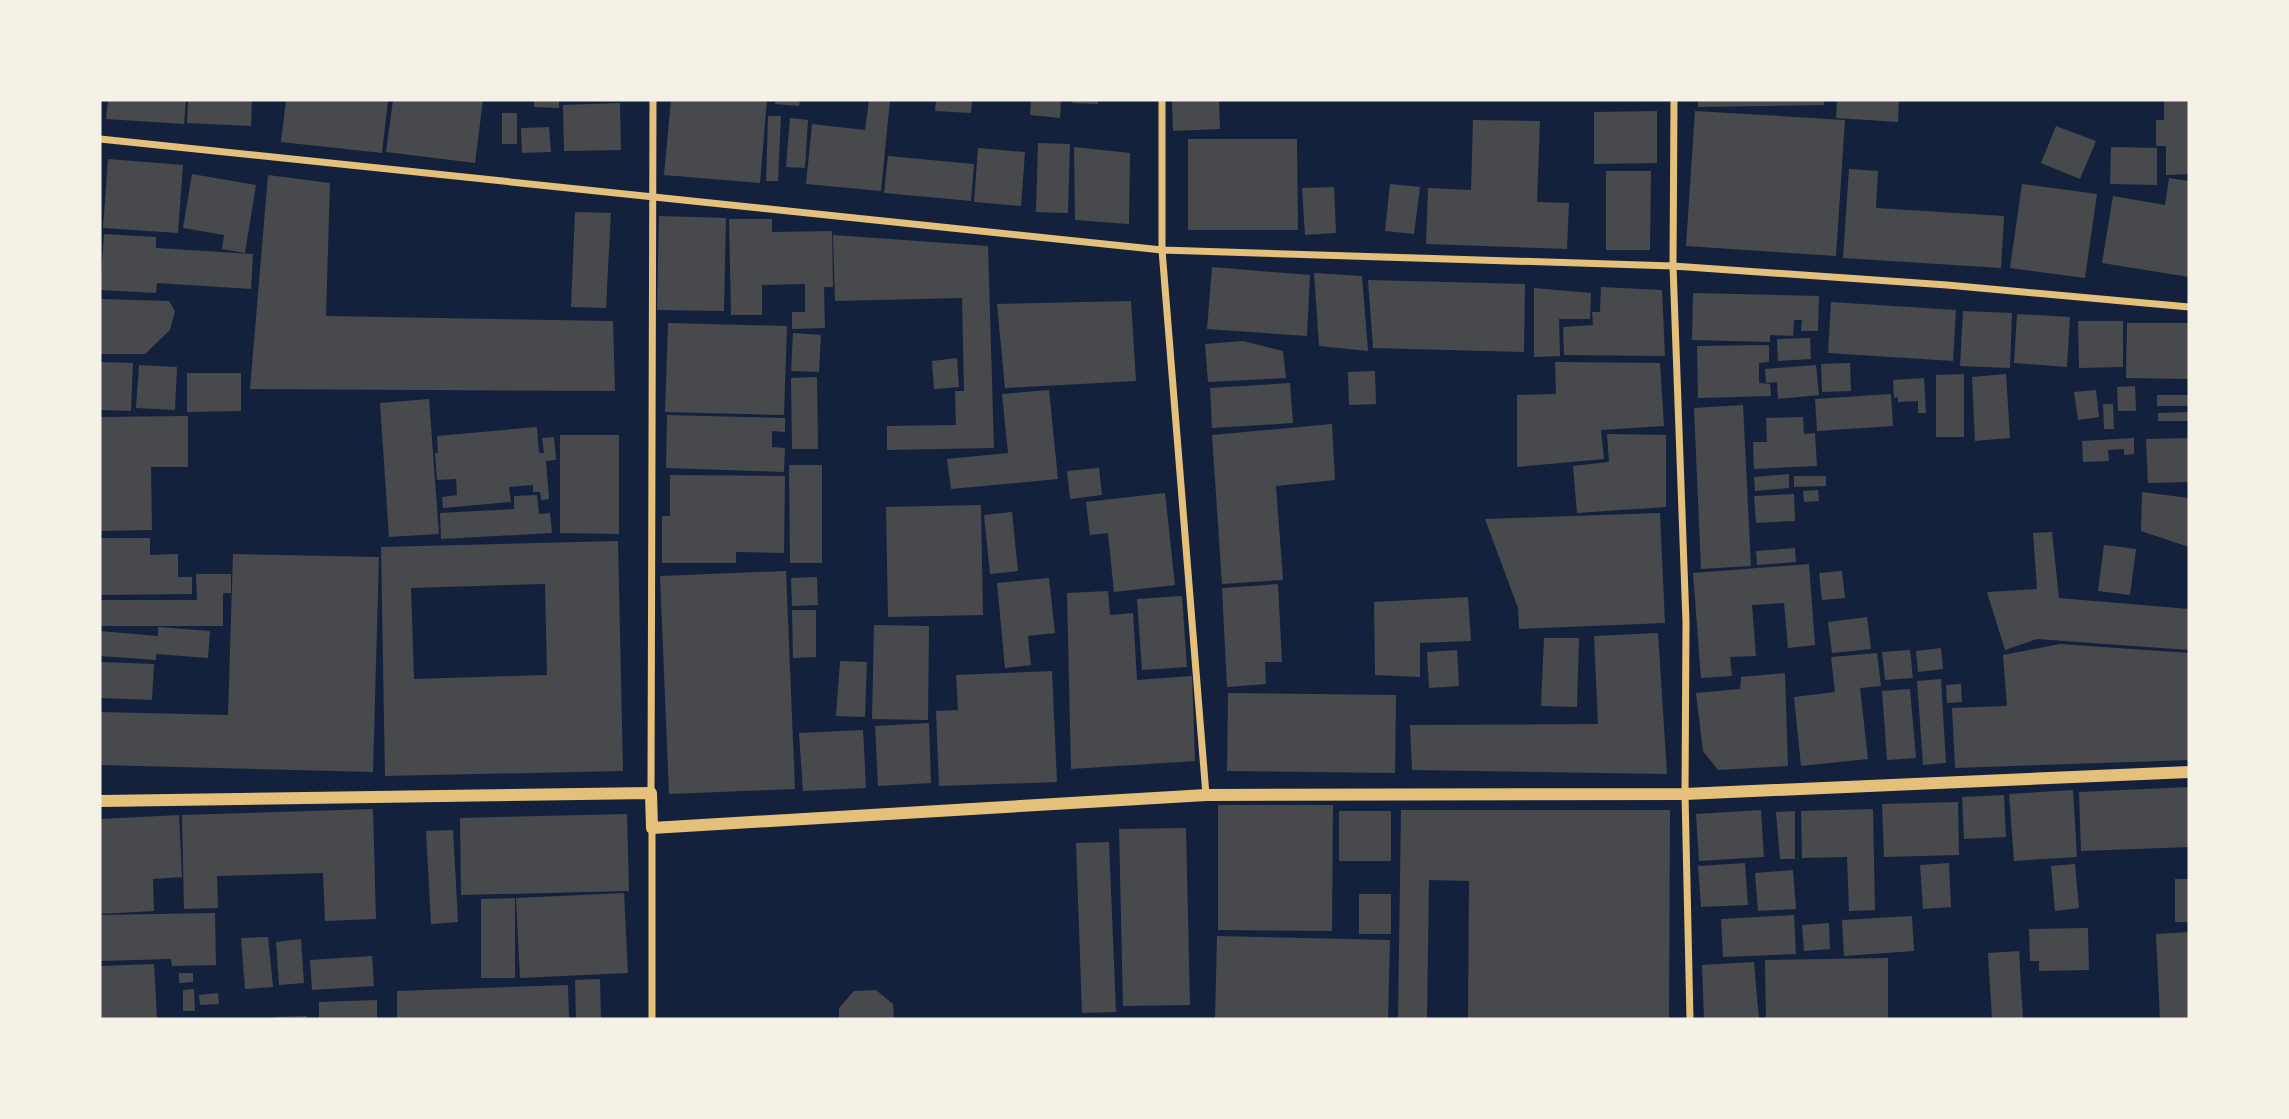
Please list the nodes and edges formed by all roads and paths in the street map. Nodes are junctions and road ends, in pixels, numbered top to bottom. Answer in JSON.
{"nodes":[{"id":1,"x":653,"y":100,"type":"edge"},
{"id":2,"x":1162,"y":100,"type":"edge"},
{"id":3,"x":1674,"y":100,"type":"edge"},
{"id":4,"x":100,"y":139,"type":"edge"},
{"id":5,"x":651,"y":197,"type":"junction"},
{"id":6,"x":1162,"y":250,"type":"junction"},
{"id":7,"x":1674,"y":266,"type":"junction"},
{"id":8,"x":2189,"y":307,"type":"edge"},
{"id":9,"x":2189,"y":772,"type":"edge"},
{"id":10,"x":651,"y":793,"type":"junction"},
{"id":11,"x":1685,"y":794,"type":"junction"},
{"id":12,"x":1206,"y":795,"type":"junction"},
{"id":13,"x":100,"y":801,"type":"edge"},
{"id":14,"x":652,"y":828,"type":"junction"},
{"id":15,"x":652,"y":1019,"type":"edge"},
{"id":16,"x":1690,"y":1019,"type":"edge"}],
"edges":[{"from":1,"to":5,"type":"street"},
{"from":2,"to":6,"type":"street"},
{"from":3,"to":7,"type":"street"},
{"from":4,"to":5,"type":"street"},
{"from":5,"to":6,"type":"street"},
{"from":5,"to":10,"type":"street"},
{"from":6,"to":7,"type":"street"},
{"from":6,"to":12,"type":"street"},
{"from":7,"to":8,"type":"street"},
{"from":7,"to":11,"type":"street"},
{"from":9,"to":11,"type":"street"},
{"from":10,"to":13,"type":"street"},
{"from":10,"to":14,"type":"street"},
{"from":11,"to":12,"type":"street"},
{"from":11,"to":16,"type":"street"},
{"from":12,"to":14,"type":"street"},
{"from":14,"to":15,"type":"street"}]}
